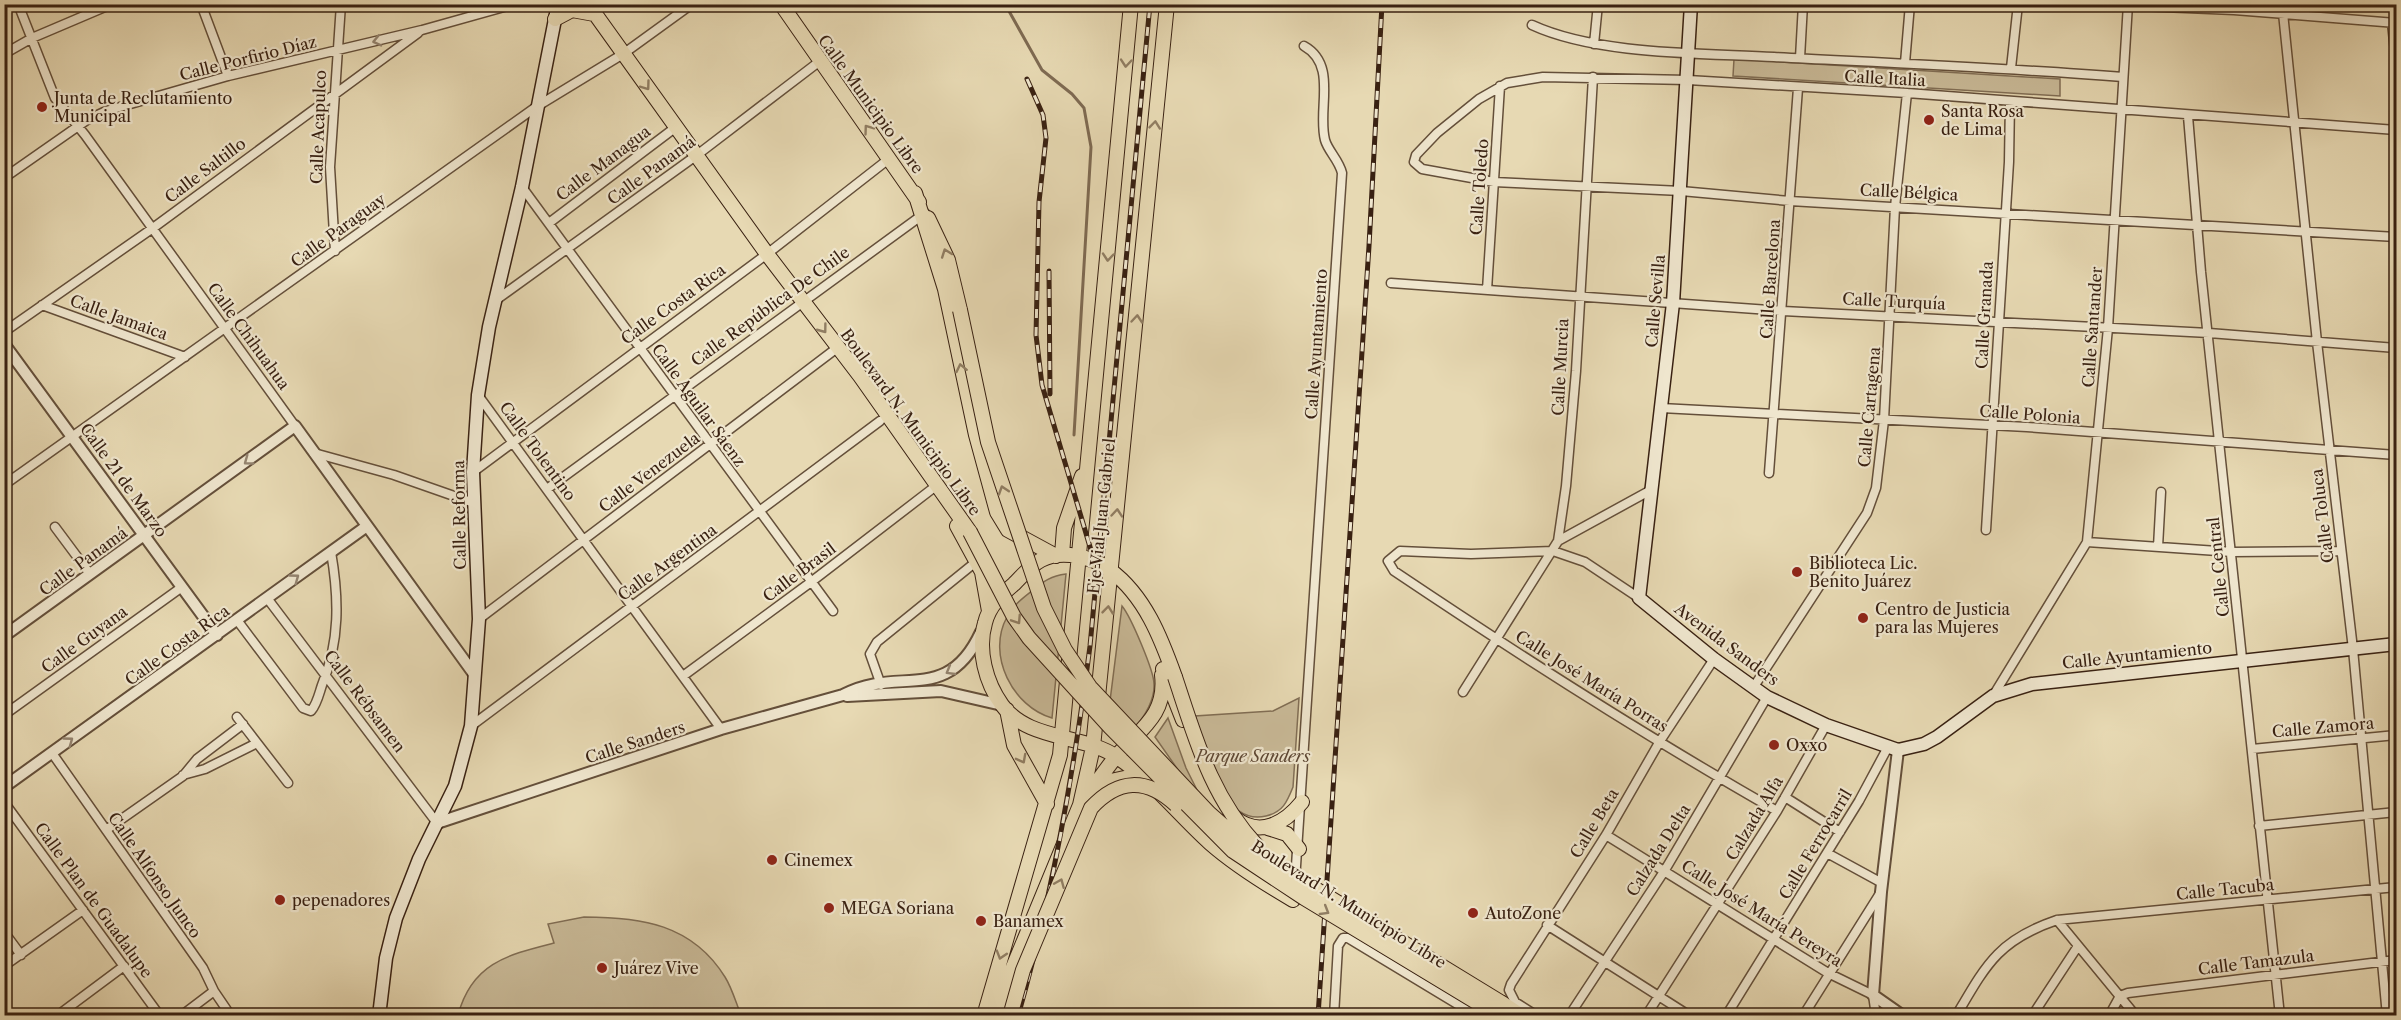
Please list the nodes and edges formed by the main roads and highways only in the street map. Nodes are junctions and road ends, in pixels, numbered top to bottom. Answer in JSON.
{"nodes":[{"id":1,"x":558,"y":4,"type":"edge"},
{"id":2,"x":781,"y":4,"type":"edge"},
{"id":3,"x":1131,"y":4,"type":"edge"},
{"id":4,"x":1167,"y":4,"type":"edge"},
{"id":5,"x":1691,"y":4,"type":"edge"},
{"id":6,"x":591,"y":9,"type":"edge"},
{"id":7,"x":555,"y":19,"type":"junction"},
{"id":8,"x":923,"y":215,"type":"junction"},
{"id":9,"x":840,"y":352,"type":"junction"},
{"id":10,"x":1088,"y":466,"type":"junction"},
{"id":11,"x":1059,"y":555,"type":"junction"},
{"id":12,"x":1079,"y":557,"type":"junction"},
{"id":13,"x":1112,"y":571,"type":"junction"},
{"id":14,"x":1135,"y":597,"type":"junction"},
{"id":15,"x":1639,"y":598,"type":"joint"},
{"id":16,"x":989,"y":611,"type":"junction"},
{"id":17,"x":2397,"y":644,"type":"edge"},
{"id":18,"x":1160,"y":662,"type":"junction"},
{"id":19,"x":1004,"y":708,"type":"junction"},
{"id":20,"x":1062,"y":737,"type":"junction"},
{"id":21,"x":1093,"y":747,"type":"junction"},
{"id":22,"x":1893,"y":748,"type":"joint"},
{"id":23,"x":1116,"y":756,"type":"junction"},
{"id":24,"x":1138,"y":775,"type":"junction"},
{"id":25,"x":1097,"y":784,"type":"junction"},
{"id":26,"x":1302,"y":802,"type":"road end"},
{"id":27,"x":1047,"y":804,"type":"junction"},
{"id":28,"x":1080,"y":805,"type":"junction"},
{"id":29,"x":1268,"y":828,"type":"junction"},
{"id":30,"x":1299,"y":849,"type":"road end"},
{"id":31,"x":1233,"y":851,"type":"junction"},
{"id":32,"x":1279,"y":867,"type":"junction"},
{"id":33,"x":1293,"y":900,"type":"road end"},
{"id":34,"x":1503,"y":1009,"type":"edge"},
{"id":35,"x":379,"y":1016,"type":"edge"},
{"id":36,"x":984,"y":1016,"type":"edge"},
{"id":37,"x":999,"y":1016,"type":"edge"},
{"id":38,"x":1010,"y":1016,"type":"edge"},
{"id":39,"x":1522,"y":1016,"type":"edge"}],
"edges":[{"from":1,"to":7,"type":"main road","name":"Calle Reforma"},
{"from":8,"to":2,"type":"main road","name":"Calle Municipio Libre","one_way":true},
{"from":3,"to":10,"type":"main road","name":"Eje Vial Juan Gabriel","one_way":true},
{"from":13,"to":4,"type":"main road","name":"Eje Vial Juan Gabriel","one_way":true},
{"from":5,"to":15,"type":"main road","name":"Calle Sevilla"},
{"from":6,"to":7,"type":"main road"},
{"from":6,"to":9,"type":"main road","name":"Boulevard N. Municipio Libre","one_way":true},
{"from":7,"to":35,"type":"main road","name":"Calle Reforma"},
{"from":11,"to":8,"type":"main road","one_way":true},
{"from":32,"to":8,"type":"main road","name":"Boulevard N. Municipio Libre","one_way":true,"bridge":true},
{"from":9,"to":16,"type":"main road"},
{"from":9,"to":31,"type":"main road","name":"Boulevard N. Municipio Libre","one_way":true,"bridge":true},
{"from":10,"to":11,"type":"main road"},
{"from":10,"to":12,"type":"main road","name":"Eje Vial Juan Gabriel"},
{"from":11,"to":12,"type":"main road"},
{"from":11,"to":16,"type":"main road"},
{"from":12,"to":13,"type":"main road"},
{"from":12,"to":20,"type":"main road","name":"Eje Vial Juan Gabriel"},
{"from":13,"to":14,"type":"main road"},
{"from":21,"to":13,"type":"main road","name":"Eje Vial Juan Gabriel","one_way":true},
{"from":14,"to":18,"type":"main road"},
{"from":14,"to":32,"type":"main road","bridge":true},
{"from":15,"to":22,"type":"main road","name":"Avenida Sanders"},
{"from":16,"to":19,"type":"main road"},
{"from":17,"to":22,"type":"main road","name":"Calle Ayuntamiento"},
{"from":18,"to":23,"type":"main road"},
{"from":18,"to":29,"type":"main road"},
{"from":19,"to":20,"type":"main road"},
{"from":19,"to":27,"type":"main road","one_way":true},
{"from":20,"to":21,"type":"main road"},
{"from":20,"to":27,"type":"main road","name":"Eje Vial Juan Gabriel"},
{"from":21,"to":23,"type":"main road"},
{"from":21,"to":28,"type":"main road","name":"Eje Vial Juan Gabriel"},
{"from":23,"to":24,"type":"main road"},
{"from":23,"to":25,"type":"main road"},
{"from":24,"to":25,"type":"main road"},
{"from":24,"to":33,"type":"main road"},
{"from":25,"to":28,"type":"main road"},
{"from":26,"to":29,"type":"main road"},
{"from":27,"to":36,"type":"main road","name":"Eje Vial Juan Gabriel","one_way":true},
{"from":28,"to":37,"type":"main road","name":"Eje Vial Juan Gabriel"},
{"from":29,"to":30,"type":"main road"},
{"from":31,"to":34,"type":"main road","name":"Boulevard N. Municipio Libre","one_way":true,"bridge":true},
{"from":38,"to":31,"type":"main road","one_way":true,"bridge":true},
{"from":32,"to":34,"type":"main road","name":"Boulevard N. Municipio Libre","bridge":true},
{"from":34,"to":39,"type":"main road","name":"Boulevard N. Municipio Libre"}]}
